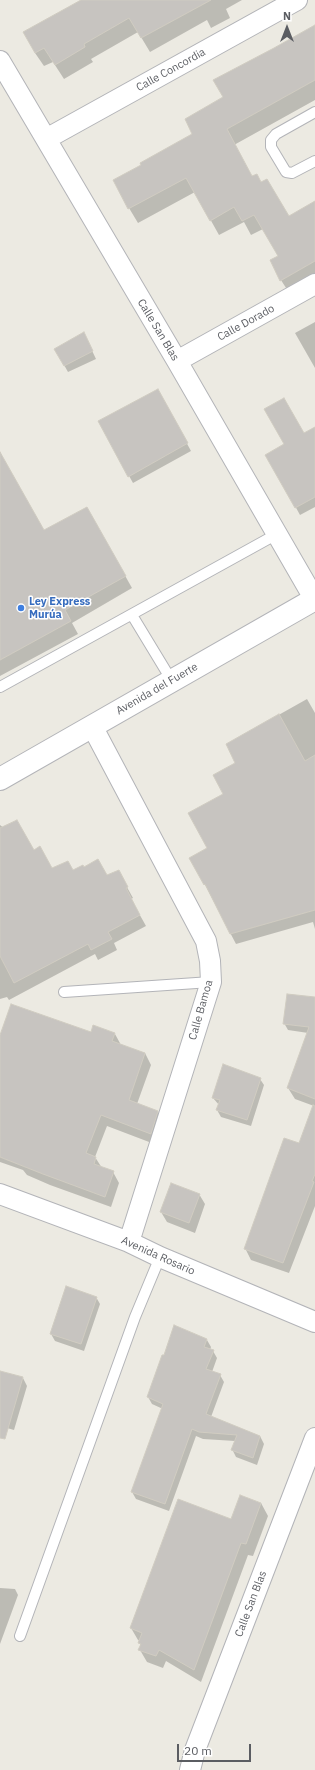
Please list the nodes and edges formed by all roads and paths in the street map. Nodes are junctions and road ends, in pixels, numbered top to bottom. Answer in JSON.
{"nodes":[{"id":1,"x":297,"y":0,"type":"edge"},
{"id":2,"x":0,"y":61,"type":"edge"},
{"id":3,"x":315,"y":112,"type":"edge"},
{"id":4,"x":46,"y":139,"type":"junction"},
{"id":5,"x":315,"y":161,"type":"edge"},
{"id":6,"x":315,"y":284,"type":"edge"},
{"id":7,"x":177,"y":361,"type":"junction"},
{"id":8,"x":277,"y":534,"type":"junction"},
{"id":9,"x":315,"y":599,"type":"edge"},
{"id":10,"x":132,"y":614,"type":"junction"},
{"id":11,"x":172,"y":681,"type":"junction"},
{"id":12,"x":0,"y":687,"type":"edge"},
{"id":13,"x":92,"y":726,"type":"junction"},
{"id":14,"x":0,"y":779,"type":"edge"},
{"id":15,"x":211,"y":982,"type":"junction"},
{"id":16,"x":64,"y":992,"type":"dead end"},
{"id":17,"x":0,"y":1194,"type":"edge"},
{"id":18,"x":129,"y":1242,"type":"junction"},
{"id":19,"x":160,"y":1257,"type":"junction"},
{"id":20,"x":315,"y":1322,"type":"edge"},
{"id":21,"x":315,"y":1438,"type":"edge"},
{"id":22,"x":20,"y":1636,"type":"dead end"},
{"id":23,"x":190,"y":1770,"type":"edge"}],
"edges":[{"from":1,"to":4,"type":"street","name":"Calle Concordia"},
{"from":2,"to":4,"type":"street","name":"Calle San Blas"},
{"from":3,"to":5,"type":"lane"},
{"from":4,"to":7,"type":"street","name":"Calle San Blas"},
{"from":6,"to":7,"type":"street","name":"Calle Dorado"},
{"from":7,"to":8,"type":"street","name":"Calle San Blas"},
{"from":8,"to":9,"type":"street","name":"Calle San Blas"},
{"from":8,"to":10,"type":"lane"},
{"from":9,"to":11,"type":"street","name":"Avenida del Fuerte"},
{"from":10,"to":11,"type":"lane"},
{"from":10,"to":12,"type":"lane"},
{"from":11,"to":13,"type":"street","name":"Avenida del Fuerte"},
{"from":13,"to":14,"type":"street","name":"Avenida del Fuerte"},
{"from":13,"to":15,"type":"street","name":"Calle Bamoa"},
{"from":15,"to":16,"type":"lane"},
{"from":15,"to":18,"type":"street","name":"Calle Bamoa"},
{"from":17,"to":18,"type":"street","name":"Avenida Rosario"},
{"from":18,"to":19,"type":"street","name":"Avenida Rosario"},
{"from":19,"to":20,"type":"street","name":"Avenida Rosario"},
{"from":19,"to":22,"type":"lane"},
{"from":21,"to":23,"type":"street","name":"Calle San Blas"}]}
